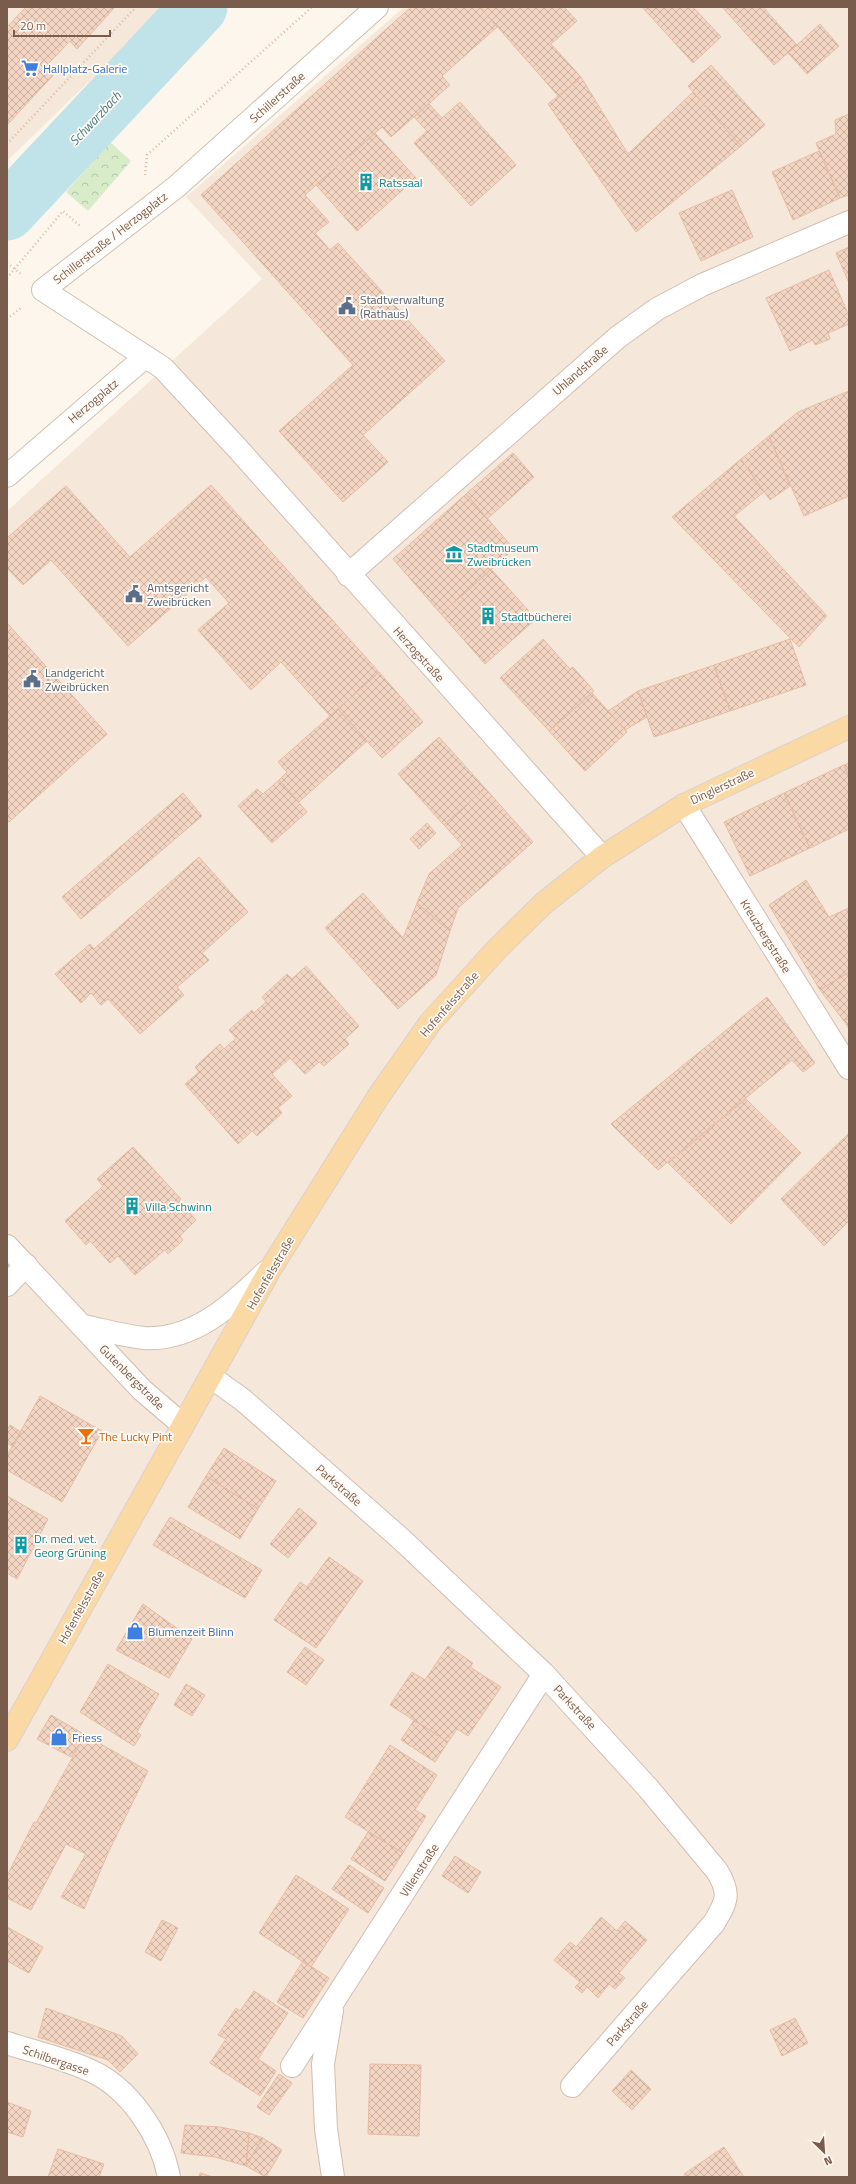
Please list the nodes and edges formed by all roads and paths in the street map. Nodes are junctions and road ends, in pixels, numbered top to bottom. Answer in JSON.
{"nodes":[{"id":1,"x":136,"y":7,"type":"edge"},
{"id":2,"x":312,"y":7,"type":"edge"},
{"id":3,"x":377,"y":7,"type":"edge"},
{"id":4,"x":7,"y":144,"type":"edge"},
{"id":5,"x":176,"y":187,"type":"joint"},
{"id":6,"x":142,"y":213,"type":"junction"},
{"id":7,"x":849,"y":222,"type":"edge"},
{"id":8,"x":102,"y":245,"type":"junction"},
{"id":9,"x":7,"y":263,"type":"edge"},
{"id":10,"x":13,"y":268,"type":"junction"},
{"id":11,"x":7,"y":278,"type":"edge"},
{"id":12,"x":145,"y":357,"type":"junction"},
{"id":13,"x":7,"y":476,"type":"edge"},
{"id":14,"x":348,"y":575,"type":"junction"},
{"id":15,"x":849,"y":727,"type":"edge"},
{"id":16,"x":684,"y":805,"type":"junction"},
{"id":17,"x":602,"y":857,"type":"junction"},
{"id":18,"x":849,"y":1068,"type":"edge"},
{"id":19,"x":7,"y":1246,"type":"edge"},
{"id":20,"x":26,"y":1266,"type":"junction"},
{"id":21,"x":270,"y":1268,"type":"junction"},
{"id":22,"x":7,"y":1285,"type":"edge"},
{"id":23,"x":84,"y":1326,"type":"junction"},
{"id":24,"x":211,"y":1377,"type":"junction"},
{"id":25,"x":184,"y":1425,"type":"junction"},
{"id":26,"x":544,"y":1674,"type":"junction"},
{"id":27,"x":7,"y":1740,"type":"edge"},
{"id":28,"x":334,"y":2002,"type":"junction"},
{"id":29,"x":7,"y":2043,"type":"edge"},
{"id":30,"x":292,"y":2066,"type":"dead end"},
{"id":31,"x":572,"y":2086,"type":"dead end"},
{"id":32,"x":169,"y":2177,"type":"edge"},
{"id":33,"x":332,"y":2177,"type":"edge"}],
"edges":[{"from":1,"to":4,"type":"path"},
{"from":2,"to":6,"type":"path"},
{"from":3,"to":5,"type":"street","name":"Schillerstraße"},
{"from":5,"to":6,"type":"street","name":"Schillerstraße / Herzogplatz"},
{"from":6,"to":8,"type":"street","name":"Schillerstraße / Herzogplatz"},
{"from":7,"to":14,"type":"street","name":"Uhlandstraße"},
{"from":8,"to":10,"type":"path"},
{"from":8,"to":12,"type":"street","name":"Schillerstraße / Herzogplatz"},
{"from":9,"to":10,"type":"path"},
{"from":10,"to":11,"type":"path"},
{"from":12,"to":13,"type":"street","name":"Herzogplatz"},
{"from":12,"to":14,"type":"street","name":"Herzogstraße"},
{"from":14,"to":17,"type":"street","name":"Herzogstraße"},
{"from":15,"to":16,"type":"main road","name":"Dinglerstraße"},
{"from":16,"to":17,"type":"main road","name":"Dinglerstraße"},
{"from":16,"to":18,"type":"street","name":"Kreuzbergstraße"},
{"from":17,"to":21,"type":"main road","name":"Hofenfelsstraße"},
{"from":19,"to":20,"type":"street","name":"Gutenbergstraße"},
{"from":20,"to":22,"type":"street"},
{"from":20,"to":23,"type":"street","name":"Gutenbergstraße"},
{"from":21,"to":23,"type":"street","name":"Gutenbergstraße"},
{"from":21,"to":24,"type":"main road","name":"Hofenfelsstraße"},
{"from":23,"to":25,"type":"street","name":"Gutenbergstraße"},
{"from":24,"to":25,"type":"main road","name":"Hofenfelsstraße"},
{"from":24,"to":26,"type":"street","name":"Parkstraße"},
{"from":25,"to":27,"type":"main road","name":"Hofenfelsstraße"},
{"from":26,"to":28,"type":"street","name":"Villenstraße"},
{"from":26,"to":31,"type":"street","name":"Parkstraße"},
{"from":28,"to":30,"type":"street","name":"Villenstraße"},
{"from":28,"to":33,"type":"street"},
{"from":29,"to":32,"type":"street","name":"Schilbergasse"}]}
